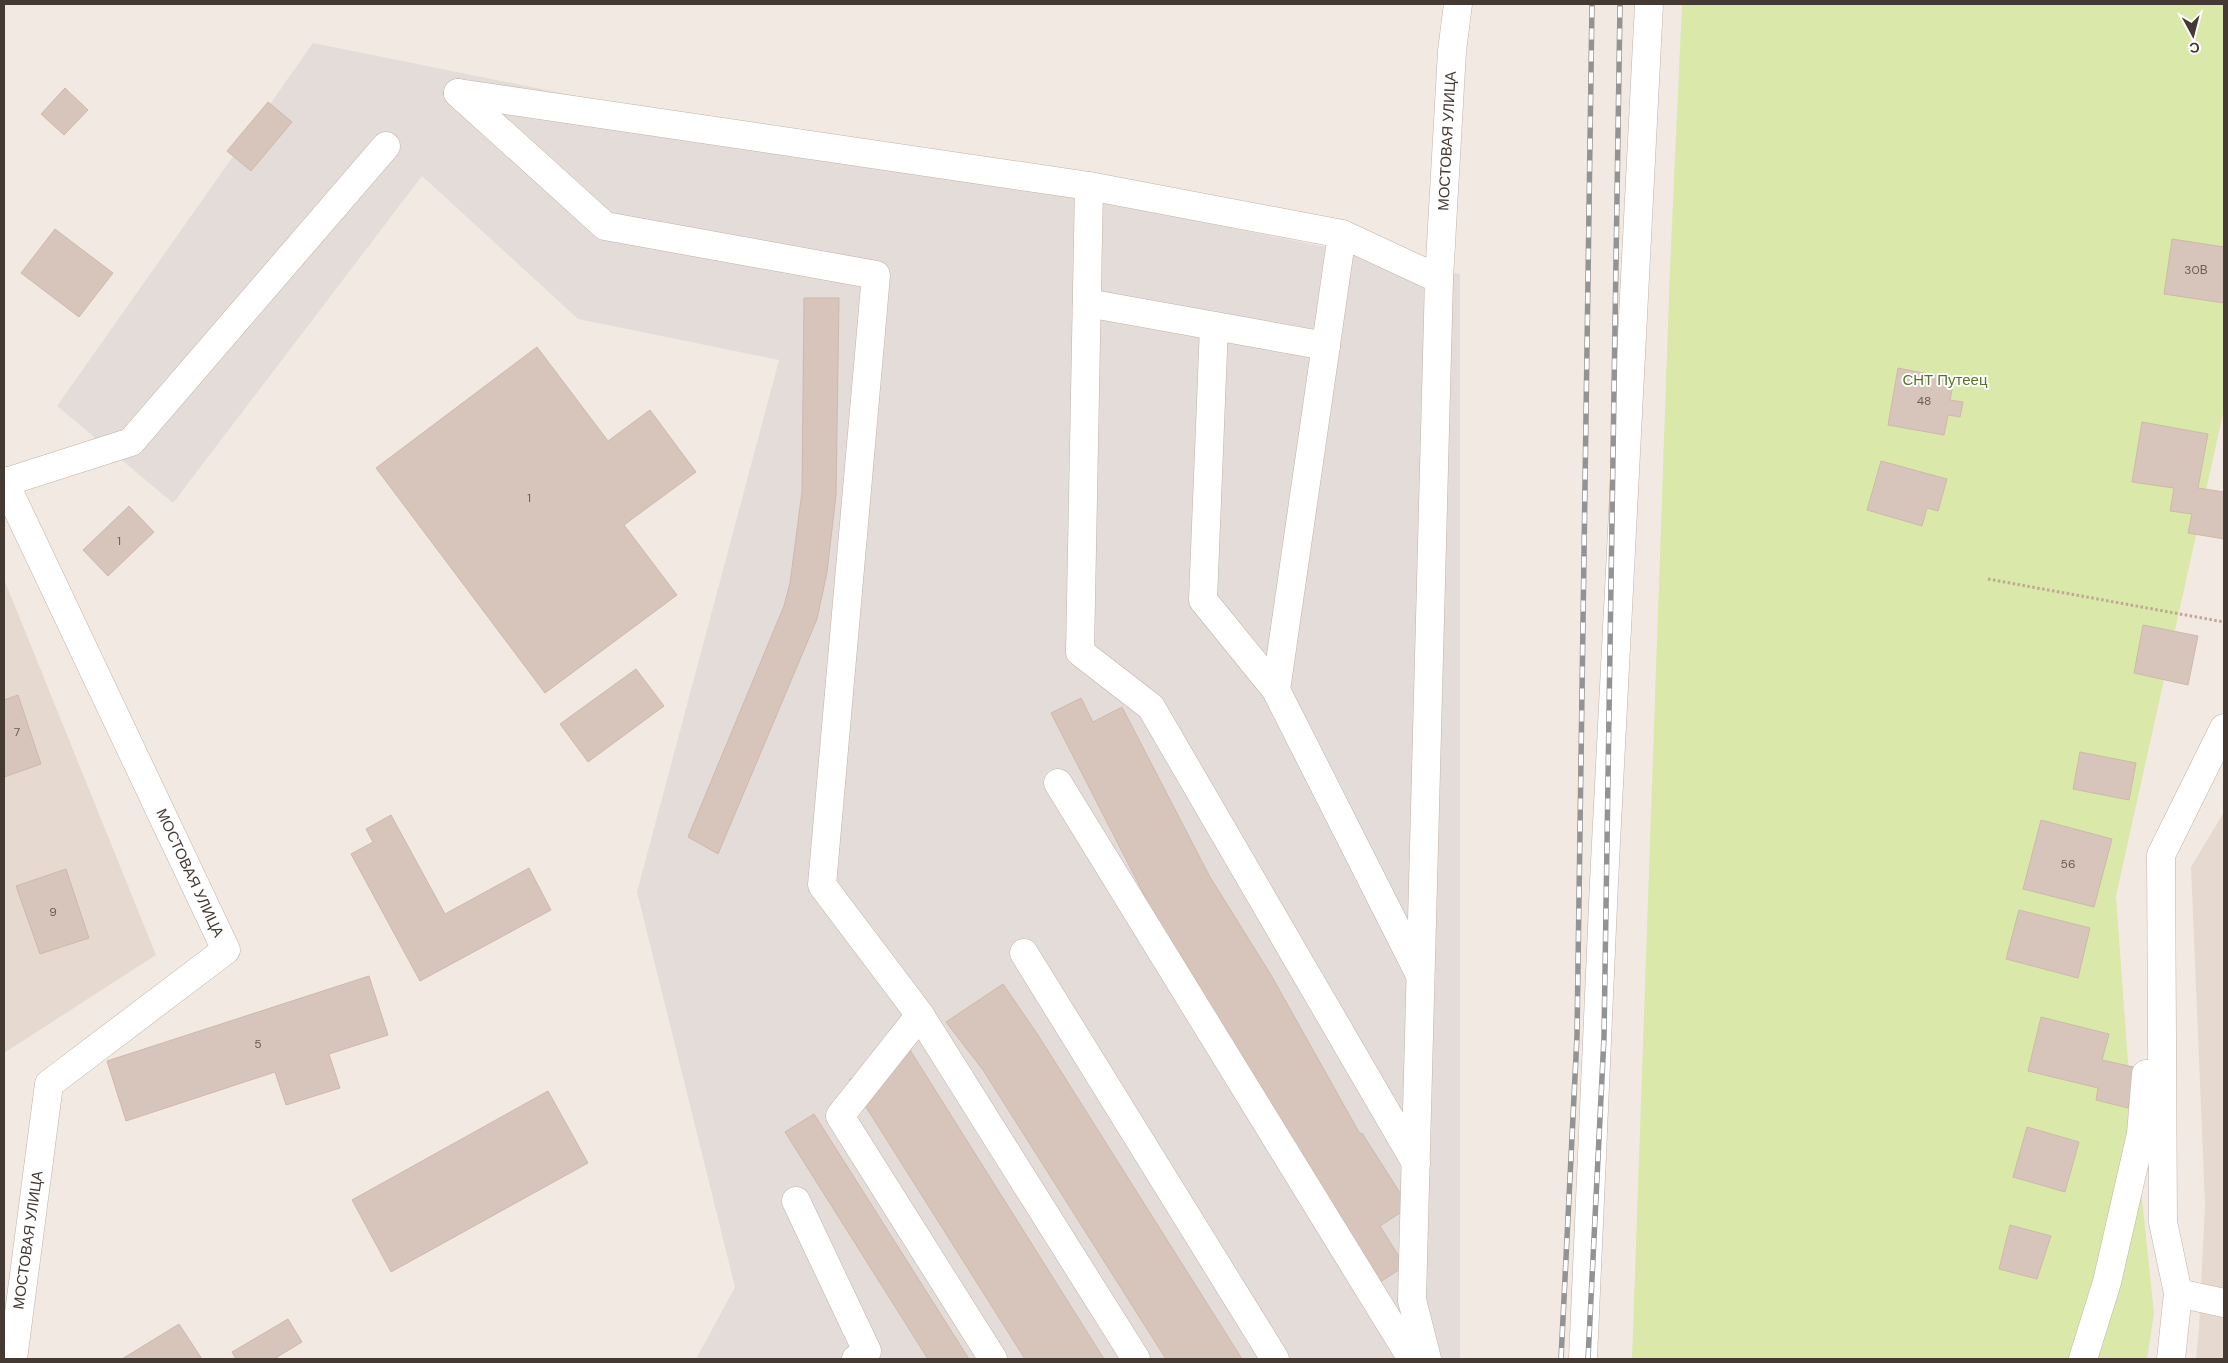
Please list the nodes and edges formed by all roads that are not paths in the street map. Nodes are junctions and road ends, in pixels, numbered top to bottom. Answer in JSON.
{"nodes":[{"id":1,"x":1458,"y":4,"type":"edge"},
{"id":2,"x":1649,"y":4,"type":"edge"},
{"id":3,"x":386,"y":146,"type":"dead end"},
{"id":4,"x":1089,"y":186,"type":"junction"},
{"id":5,"x":1342,"y":234,"type":"junction"},
{"id":6,"x":1439,"y":279,"type":"junction"},
{"id":7,"x":1087,"y":303,"type":"junction"},
{"id":8,"x":1214,"y":326,"type":"junction"},
{"id":9,"x":1326,"y":346,"type":"junction"},
{"id":10,"x":5,"y":481,"type":"edge"},
{"id":11,"x":1276,"y":690,"type":"junction"},
{"id":12,"x":2224,"y":728,"type":"edge"},
{"id":13,"x":1058,"y":783,"type":"dead end"},
{"id":14,"x":2161,"y":855,"type":"junction"},
{"id":15,"x":1024,"y":953,"type":"dead end"},
{"id":16,"x":1421,"y":977,"type":"junction"},
{"id":17,"x":920,"y":1015,"type":"junction"},
{"id":18,"x":1416,"y":1163,"type":"junction"},
{"id":19,"x":796,"y":1201,"type":"dead end"},
{"id":20,"x":2178,"y":1293,"type":"junction"},
{"id":21,"x":2224,"y":1303,"type":"edge"},
{"id":22,"x":13,"y":1359,"type":"edge"},
{"id":23,"x":856,"y":1359,"type":"edge"},
{"id":24,"x":993,"y":1359,"type":"edge"},
{"id":25,"x":1136,"y":1359,"type":"edge"},
{"id":26,"x":1275,"y":1359,"type":"edge"},
{"id":27,"x":1412,"y":1359,"type":"edge"},
{"id":28,"x":1427,"y":1359,"type":"edge"},
{"id":29,"x":1583,"y":1359,"type":"edge"},
{"id":30,"x":2084,"y":1359,"type":"edge"},
{"id":31,"x":2171,"y":1359,"type":"edge"}],
"edges":[{"from":1,"to":6,"type":"street","name":"МОСТОВАЯ УЛИЦА"},
{"from":2,"to":29,"type":"street"},
{"from":3,"to":10,"type":"street"},
{"from":4,"to":5,"type":"street"},
{"from":4,"to":7,"type":"street"},
{"from":4,"to":17,"type":"street"},
{"from":5,"to":6,"type":"street"},
{"from":5,"to":9,"type":"street"},
{"from":6,"to":16,"type":"street","name":"МОСТОВАЯ УЛИЦА"},
{"from":7,"to":8,"type":"street"},
{"from":7,"to":18,"type":"street"},
{"from":8,"to":9,"type":"street"},
{"from":8,"to":11,"type":"street"},
{"from":9,"to":11,"type":"street"},
{"from":10,"to":22,"type":"street","name":"МОСТОВАЯ УЛИЦА"},
{"from":11,"to":16,"type":"street"},
{"from":12,"to":14,"type":"street"},
{"from":13,"to":27,"type":"street"},
{"from":14,"to":20,"type":"street"},
{"from":14,"to":30,"type":"street"},
{"from":15,"to":26,"type":"street"},
{"from":16,"to":18,"type":"street","name":"МОСТОВАЯ УЛИЦА"},
{"from":17,"to":24,"type":"street"},
{"from":17,"to":25,"type":"street"},
{"from":18,"to":28,"type":"street","name":"МОСТОВАЯ УЛИЦА"},
{"from":19,"to":23,"type":"street"},
{"from":20,"to":21,"type":"street"},
{"from":20,"to":31,"type":"street"}]}
